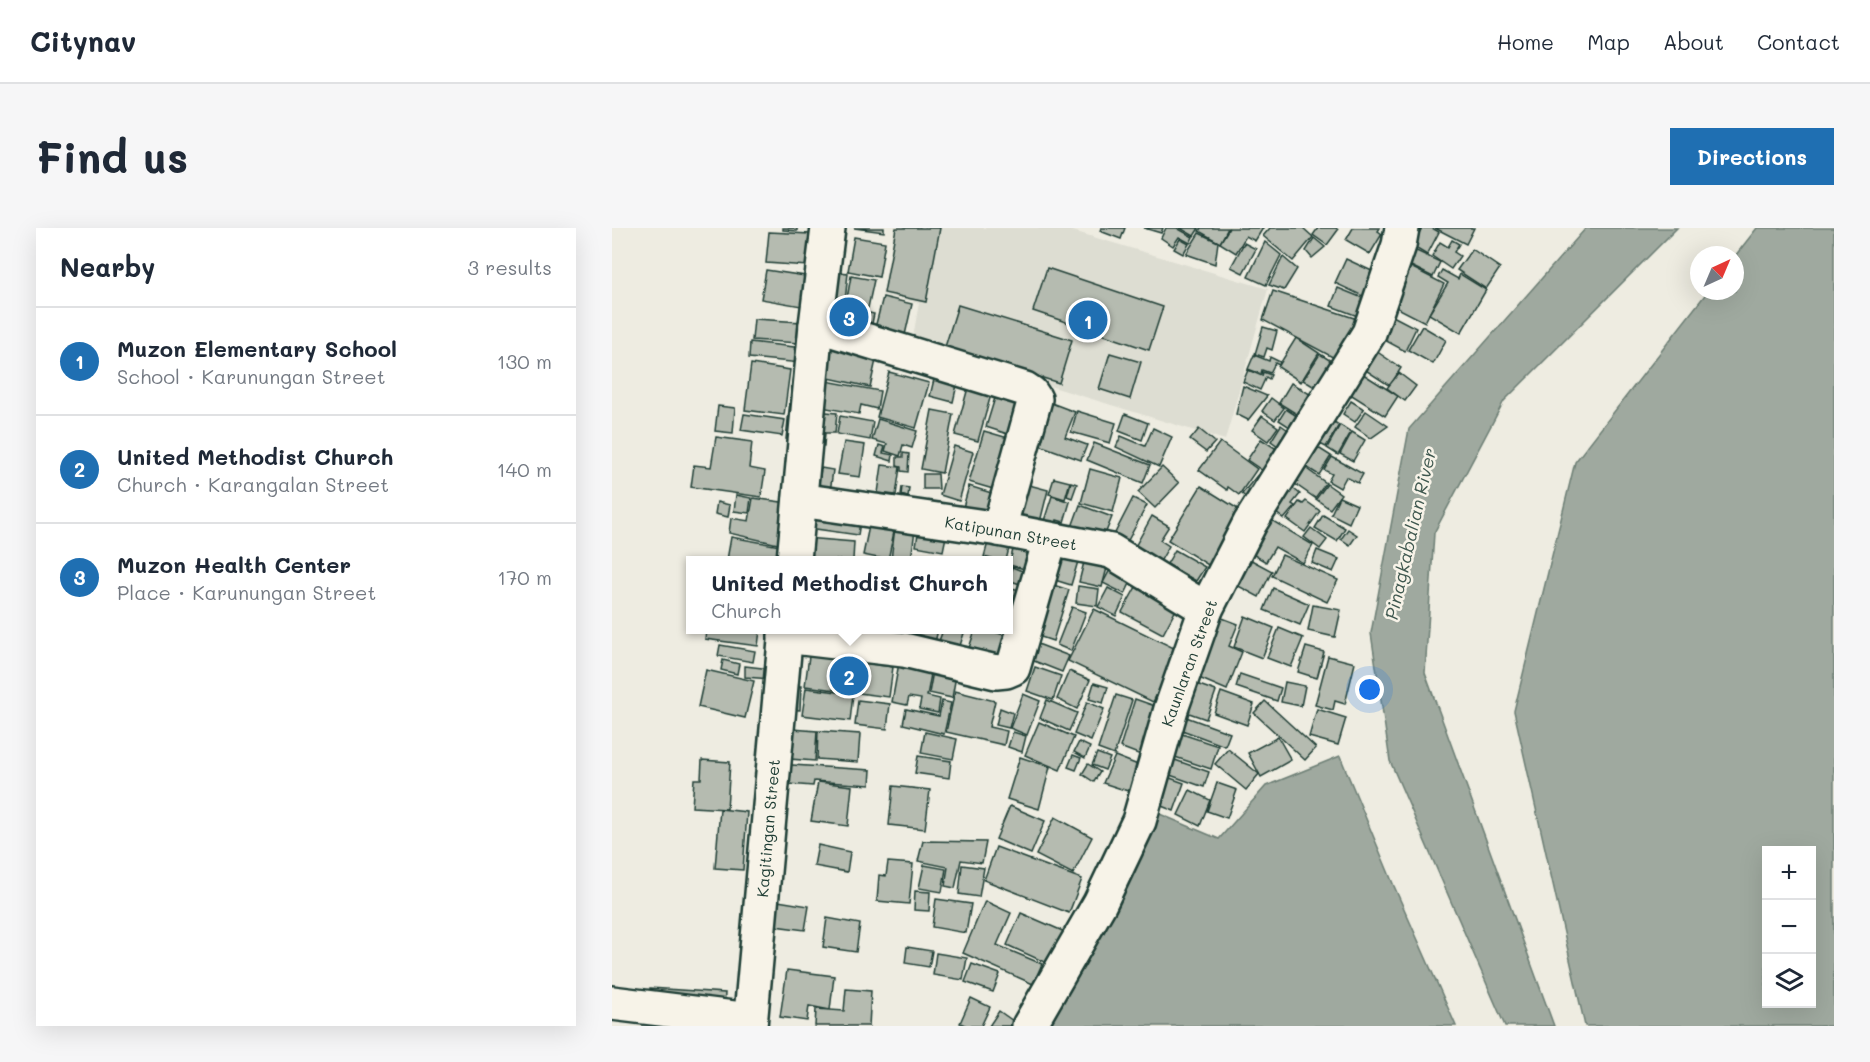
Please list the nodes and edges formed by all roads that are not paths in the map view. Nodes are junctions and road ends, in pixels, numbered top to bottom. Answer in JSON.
{"nodes":[{"id":1,"x":828,"y":228,"type":"edge"},
{"id":2,"x":1400,"y":236,"type":"edge"},
{"id":3,"x":816,"y":325,"type":"junction"},
{"id":4,"x":800,"y":500,"type":"junction"},
{"id":5,"x":999,"y":529,"type":"junction"},
{"id":6,"x":1050,"y":540,"type":"junction"},
{"id":7,"x":794,"y":556,"type":"edge"},
{"id":8,"x":1206,"y":609,"type":"junction"},
{"id":9,"x":786,"y":634,"type":"edge"},
{"id":10,"x":793,"y":634,"type":"edge"},
{"id":11,"x":612,"y":1003,"type":"edge"},
{"id":12,"x":750,"y":1023,"type":"edge"},
{"id":13,"x":1029,"y":1026,"type":"edge"}],
"edges":[{"from":1,"to":3,"type":"street"},
{"from":2,"to":8,"type":"street","name":"Kaunlaran Street"},
{"from":3,"to":4,"type":"street"},
{"from":3,"to":5,"type":"street"},
{"from":4,"to":5,"type":"street","name":"Katipunan Street"},
{"from":4,"to":7,"type":"street"},
{"from":5,"to":6,"type":"street","name":"Katipunan Street"},
{"from":6,"to":8,"type":"street","name":"Katipunan Street"},
{"from":6,"to":10,"type":"street"},
{"from":8,"to":13,"type":"street","name":"Kaunlaran Street"},
{"from":9,"to":12,"type":"street","name":"Kagitingan Street"},
{"from":11,"to":12,"type":"street"}]}
